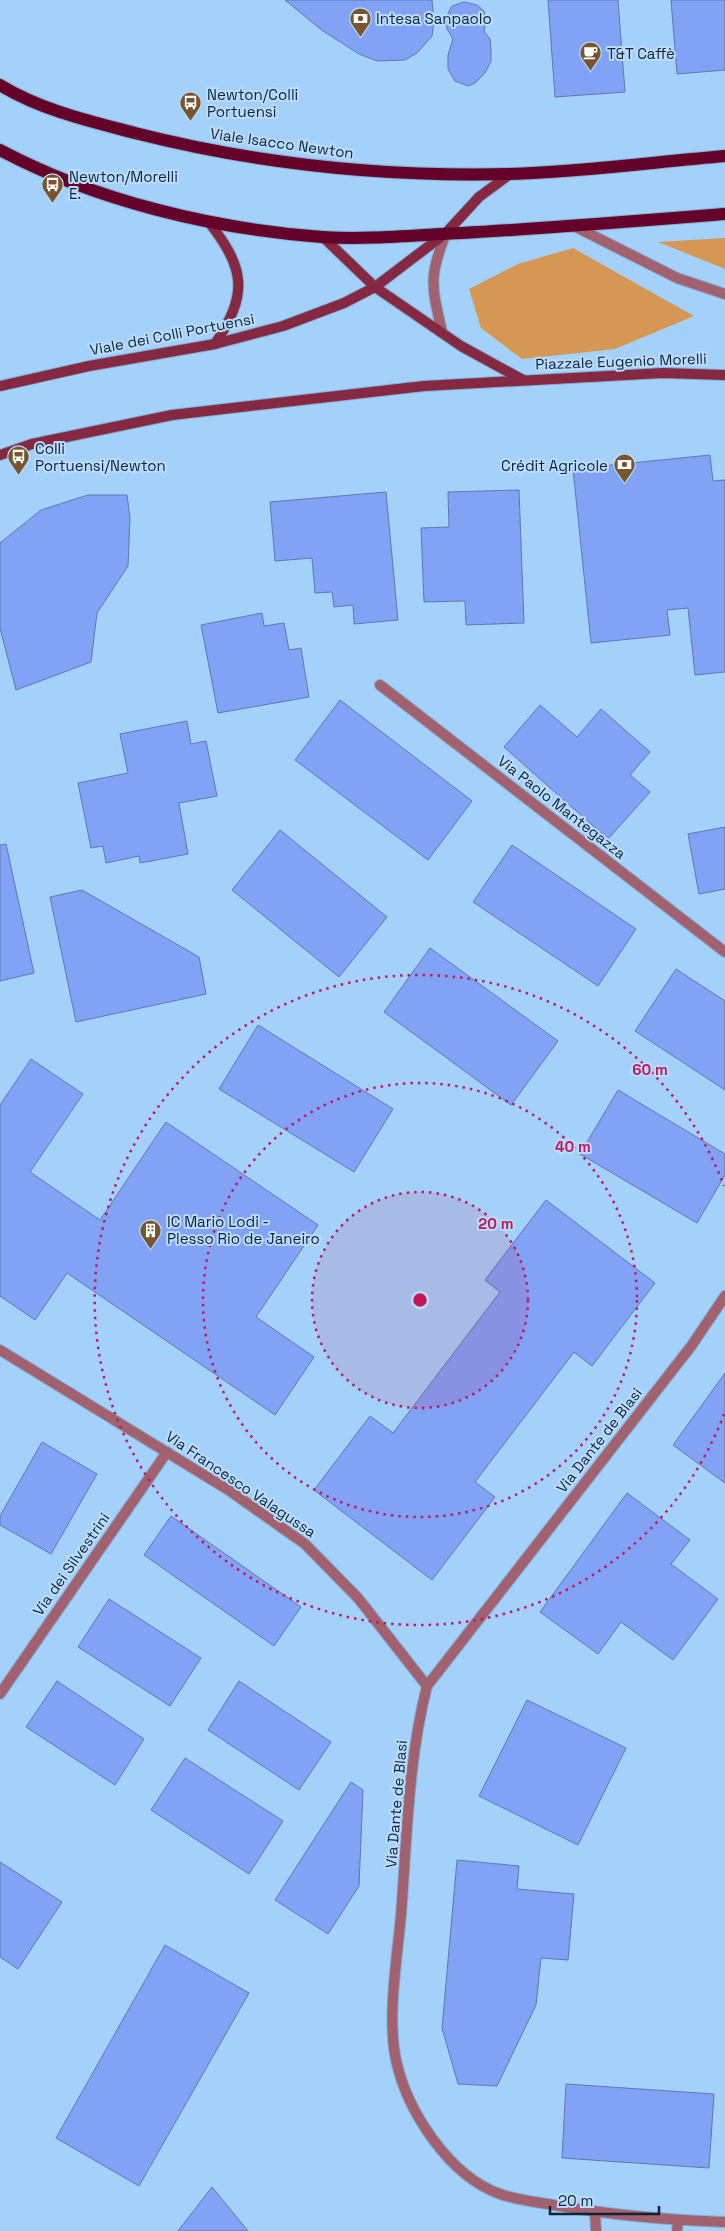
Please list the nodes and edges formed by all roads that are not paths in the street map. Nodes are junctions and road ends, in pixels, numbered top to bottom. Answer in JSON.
{"nodes":[{"id":1,"x":0,"y":85,"type":"edge"},
{"id":2,"x":0,"y":150,"type":"edge"},
{"id":3,"x":725,"y":156,"type":"edge"},
{"id":4,"x":510,"y":174,"type":"junction"},
{"id":5,"x":725,"y":214,"type":"edge"},
{"id":6,"x":208,"y":221,"type":"junction"},
{"id":7,"x":574,"y":226,"type":"junction"},
{"id":8,"x":446,"y":233,"type":"junction"},
{"id":9,"x":323,"y":237,"type":"junction"},
{"id":10,"x":375,"y":287,"type":"junction"},
{"id":11,"x":725,"y":294,"type":"edge"},
{"id":12,"x":442,"y":332,"type":"junction"},
{"id":13,"x":216,"y":344,"type":"junction"},
{"id":14,"x":725,"y":375,"type":"edge"},
{"id":15,"x":524,"y":381,"type":"junction"},
{"id":16,"x":0,"y":386,"type":"edge"},
{"id":17,"x":0,"y":454,"type":"edge"},
{"id":18,"x":380,"y":685,"type":"dead end"},
{"id":19,"x":725,"y":952,"type":"edge"},
{"id":20,"x":725,"y":1296,"type":"edge"},
{"id":21,"x":0,"y":1350,"type":"edge"},
{"id":22,"x":167,"y":1452,"type":"junction"},
{"id":23,"x":428,"y":1686,"type":"junction"},
{"id":24,"x":0,"y":1694,"type":"edge"},
{"id":25,"x":595,"y":2212,"type":"junction"},
{"id":26,"x":678,"y":2220,"type":"junction"},
{"id":27,"x":725,"y":2222,"type":"edge"},
{"id":28,"x":596,"y":2231,"type":"edge"},
{"id":29,"x":677,"y":2231,"type":"edge"}],
"edges":[{"from":1,"to":4,"type":"main road","name":"Viale Isacco Newton"},
{"from":2,"to":6,"type":"main road"},
{"from":3,"to":4,"type":"main road"},
{"from":4,"to":8,"type":"street","name":"Viale dei Colli Portuensi"},
{"from":5,"to":7,"type":"main road"},
{"from":6,"to":9,"type":"main road"},
{"from":6,"to":13,"type":"street"},
{"from":7,"to":8,"type":"main road"},
{"from":7,"to":11,"type":"street"},
{"from":8,"to":9,"type":"main road"},
{"from":8,"to":10,"type":"street","name":"Viale dei Colli Portuensi"},
{"from":8,"to":12,"type":"street"},
{"from":9,"to":10,"type":"street","name":"Piazzale Eugenio Morelli"},
{"from":10,"to":12,"type":"street","name":"Piazzale Eugenio Morelli"},
{"from":10,"to":13,"type":"street","name":"Viale dei Colli Portuensi"},
{"from":12,"to":15,"type":"street","name":"Piazzale Eugenio Morelli"},
{"from":13,"to":16,"type":"street","name":"Viale dei Colli Portuensi"},
{"from":14,"to":15,"type":"street","name":"Piazzale Eugenio Morelli"},
{"from":15,"to":17,"type":"street"},
{"from":18,"to":19,"type":"street","name":"Via Paolo Mantegazza"},
{"from":20,"to":23,"type":"street","name":"Via Dante de Blasi"},
{"from":21,"to":22,"type":"street","name":"Via Francesco Valagussa"},
{"from":22,"to":23,"type":"street","name":"Via Francesco Valagussa"},
{"from":22,"to":24,"type":"street","name":"Via dei Silvestrini"},
{"from":23,"to":25,"type":"street","name":"Via Dante de Blasi"},
{"from":25,"to":26,"type":"street","name":"Via Dante de Blasi"},
{"from":25,"to":28,"type":"street"},
{"from":26,"to":27,"type":"street","name":"Via Dante de Blasi"},
{"from":26,"to":29,"type":"street"}]}
